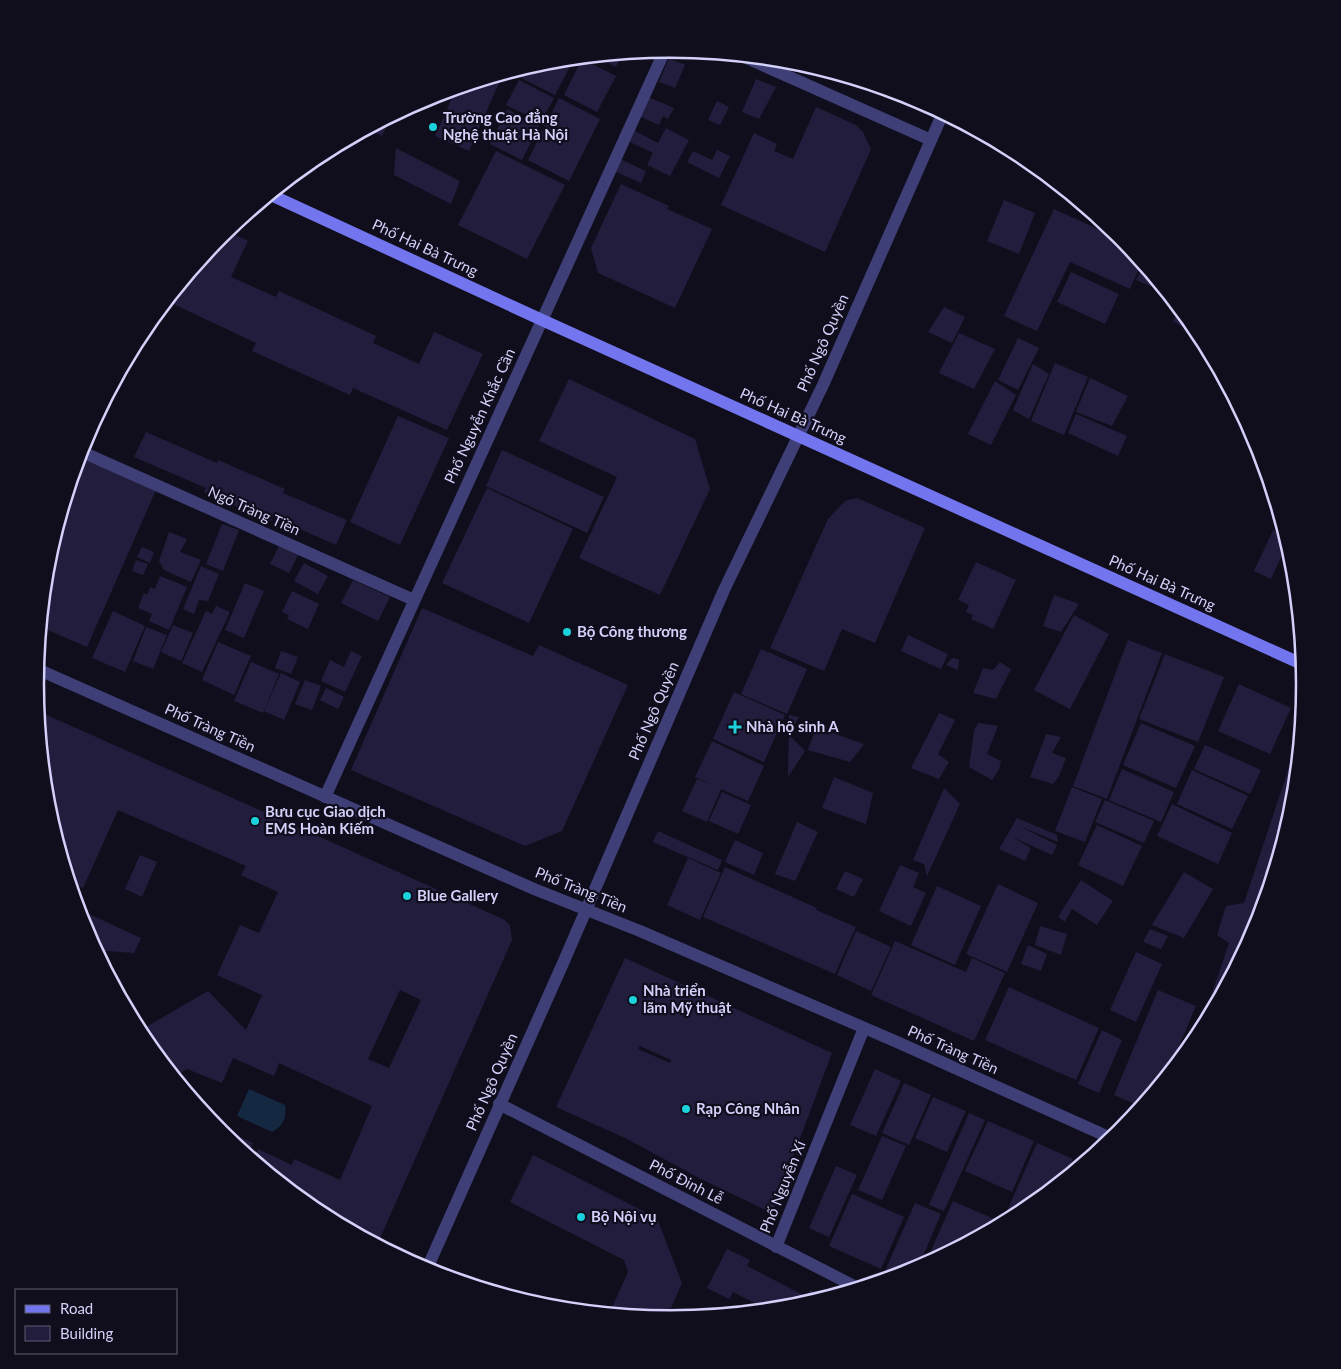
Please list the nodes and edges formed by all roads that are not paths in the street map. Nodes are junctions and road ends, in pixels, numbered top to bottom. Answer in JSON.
{"nodes":[{"id":1,"x":661,"y":58,"type":"edge"},
{"id":2,"x":761,"y":65,"type":"edge"},
{"id":3,"x":940,"y":119,"type":"edge"},
{"id":4,"x":931,"y":140,"type":"junction"},
{"id":5,"x":277,"y":197,"type":"edge"},
{"id":6,"x":542,"y":320,"type":"junction"},
{"id":7,"x":799,"y":437,"type":"junction"},
{"id":8,"x":88,"y":454,"type":"edge"},
{"id":9,"x":414,"y":600,"type":"junction"},
{"id":10,"x":1296,"y":662,"type":"edge"},
{"id":11,"x":44,"y":673,"type":"edge"},
{"id":12,"x":325,"y":797,"type":"junction"},
{"id":13,"x":586,"y":909,"type":"junction"},
{"id":14,"x":864,"y":1028,"type":"junction"},
{"id":15,"x":500,"y":1104,"type":"junction"},
{"id":16,"x":1106,"y":1135,"type":"edge"},
{"id":17,"x":776,"y":1247,"type":"junction"},
{"id":18,"x":429,"y":1263,"type":"edge"},
{"id":19,"x":851,"y":1284,"type":"edge"}],
"edges":[{"from":1,"to":6,"type":"street","name":"Phố Nguyễn Khắc Cần"},
{"from":2,"to":4,"type":"street"},
{"from":3,"to":4,"type":"street","name":"Phố Ngô Quyền"},
{"from":4,"to":7,"type":"street","name":"Phố Ngô Quyền"},
{"from":5,"to":6,"type":"main road","name":"Phố Hai Bà Trưng"},
{"from":6,"to":7,"type":"main road","name":"Phố Hai Bà Trưng"},
{"from":6,"to":9,"type":"street","name":"Phố Nguyễn Khắc Cần"},
{"from":7,"to":10,"type":"main road","name":"Phố Hai Bà Trưng"},
{"from":7,"to":13,"type":"street","name":"Phố Ngô Quyền"},
{"from":8,"to":9,"type":"street","name":"Ngõ Tràng Tiền"},
{"from":9,"to":12,"type":"street","name":"Phố Nguyễn Khắc Cần"},
{"from":11,"to":12,"type":"street","name":"Phố Tràng Tiền"},
{"from":12,"to":13,"type":"street","name":"Phố Tràng Tiền"},
{"from":13,"to":14,"type":"street","name":"Phố Tràng Tiền"},
{"from":13,"to":15,"type":"street","name":"Phố Ngô Quyền"},
{"from":14,"to":16,"type":"street","name":"Phố Tràng Tiền"},
{"from":14,"to":17,"type":"street","name":"Phố Nguyễn Xí"},
{"from":15,"to":17,"type":"street","name":"Phố Đinh Lễ"},
{"from":15,"to":18,"type":"street","name":"Phố Ngô Quyền"},
{"from":17,"to":19,"type":"street","name":"Phố Đinh Lễ"}]}
